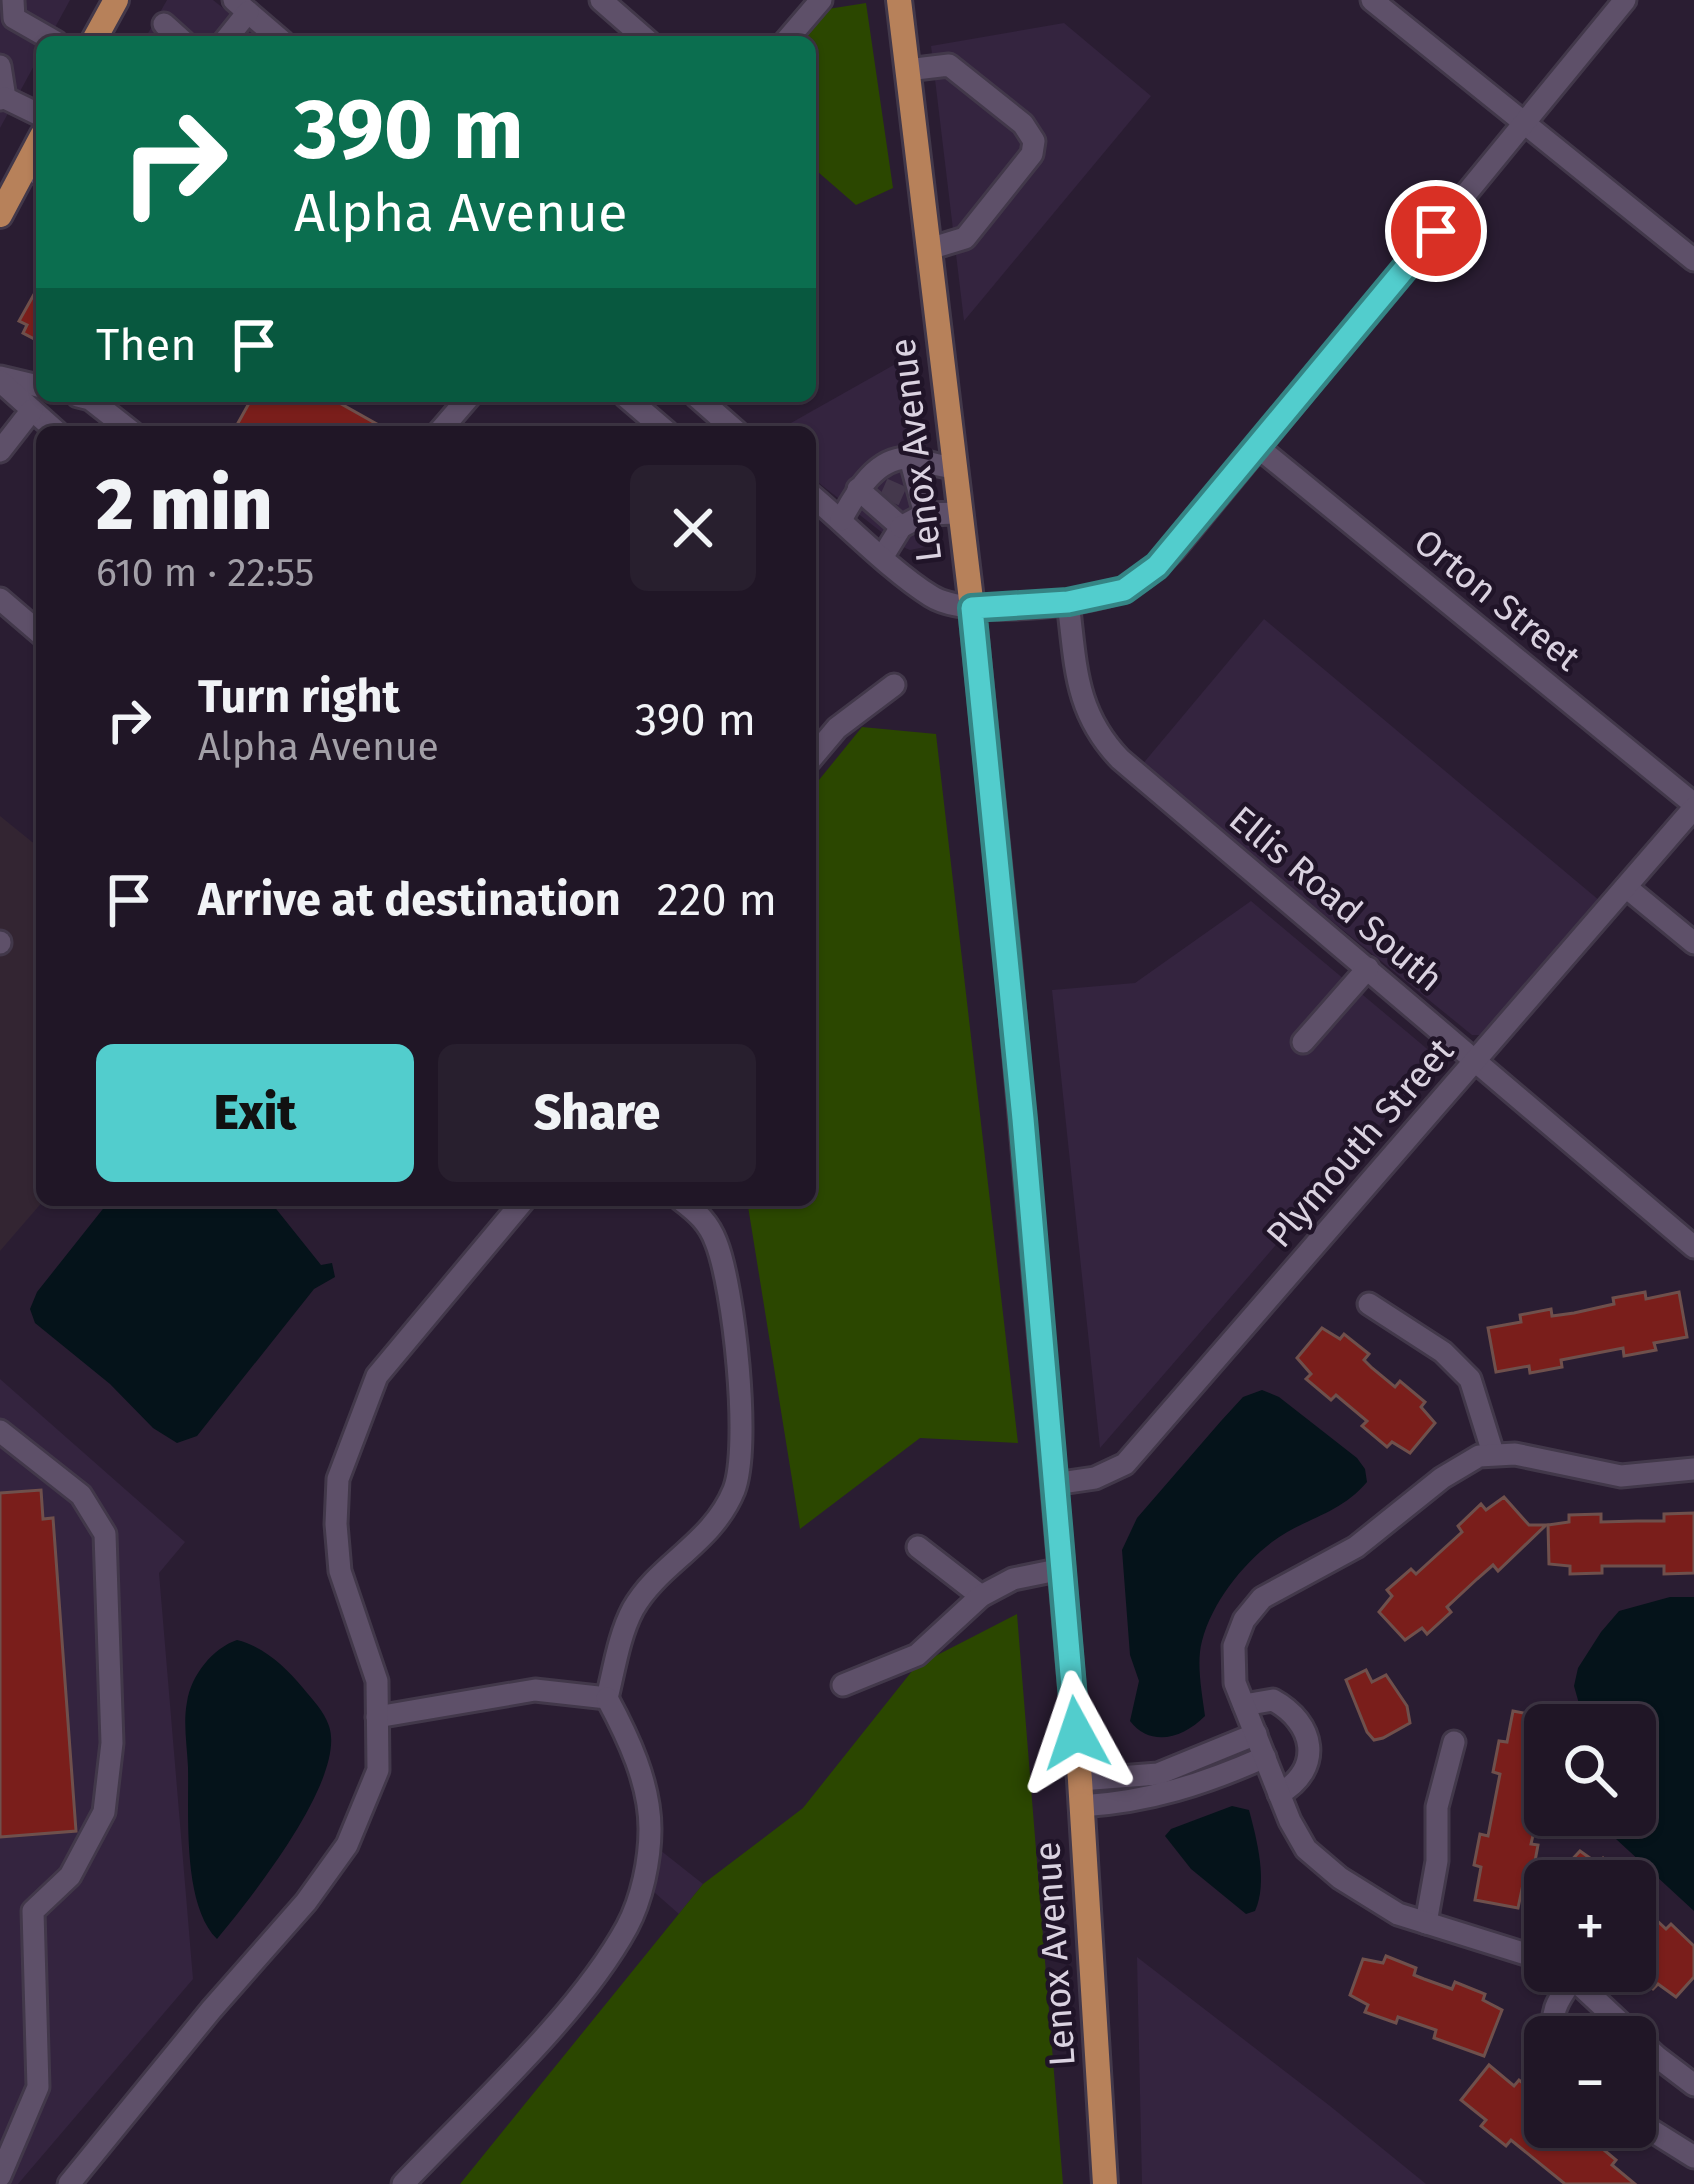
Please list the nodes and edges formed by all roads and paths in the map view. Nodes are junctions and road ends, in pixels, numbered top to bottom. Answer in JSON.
{"nodes":[{"id":1,"x":13,"y":0,"type":"edge"},
{"id":2,"x":116,"y":0,"type":"edge"},
{"id":3,"x":601,"y":0,"type":"edge"},
{"id":4,"x":821,"y":0,"type":"edge"},
{"id":5,"x":899,"y":0,"type":"edge"},
{"id":6,"x":1372,"y":0,"type":"edge"},
{"id":7,"x":1625,"y":0,"type":"edge"},
{"id":8,"x":241,"y":6,"type":"edge"},
{"id":9,"x":164,"y":25,"type":"dead end"},
{"id":10,"x":46,"y":36,"type":"edge"},
{"id":11,"x":96,"y":36,"type":"edge"},
{"id":12,"x":177,"y":36,"type":"edge"},
{"id":13,"x":227,"y":36,"type":"edge"},
{"id":14,"x":277,"y":36,"type":"edge"},
{"id":15,"x":642,"y":36,"type":"edge"},
{"id":16,"x":790,"y":36,"type":"edge"},
{"id":17,"x":0,"y":66,"type":"edge"},
{"id":18,"x":907,"y":70,"type":"junction"},
{"id":19,"x":3,"y":99,"type":"edge"},
{"id":20,"x":36,"y":113,"type":"edge"},
{"id":21,"x":1526,"y":123,"type":"junction"},
{"id":22,"x":34,"y":172,"type":"edge"},
{"id":23,"x":0,"y":215,"type":"edge"},
{"id":24,"x":928,"y":249,"type":"junction"},
{"id":25,"x":1694,"y":260,"type":"edge"},
{"id":26,"x":0,"y":379,"type":"edge"},
{"id":27,"x":36,"y":386,"type":"edge"},
{"id":28,"x":93,"y":402,"type":"edge"},
{"id":29,"x":465,"y":402,"type":"edge"},
{"id":30,"x":632,"y":402,"type":"edge"},
{"id":31,"x":703,"y":402,"type":"edge"},
{"id":32,"x":32,"y":410,"type":"junction"},
{"id":33,"x":50,"y":426,"type":"edge"},
{"id":34,"x":124,"y":426,"type":"edge"},
{"id":35,"x":444,"y":426,"type":"edge"},
{"id":36,"x":660,"y":426,"type":"edge"},
{"id":37,"x":730,"y":426,"type":"edge"},
{"id":38,"x":1258,"y":448,"type":"junction"},
{"id":39,"x":0,"y":451,"type":"edge"},
{"id":40,"x":954,"y":468,"type":"junction"},
{"id":41,"x":898,"y":485,"type":"junction"},
{"id":42,"x":858,"y":489,"type":"junction"},
{"id":43,"x":816,"y":499,"type":"edge"},
{"id":44,"x":959,"y":513,"type":"junction"},
{"id":45,"x":926,"y":514,"type":"junction"},
{"id":46,"x":841,"y":520,"type":"junction"},
{"id":47,"x":901,"y":527,"type":"junction"},
{"id":48,"x":884,"y":556,"type":"junction"},
{"id":49,"x":0,"y":599,"type":"edge"},
{"id":50,"x":1068,"y":602,"type":"junction"},
{"id":51,"x":972,"y":608,"type":"junction"},
{"id":52,"x":36,"y":630,"type":"edge"},
{"id":53,"x":894,"y":686,"type":"dead end"},
{"id":54,"x":816,"y":753,"type":"edge"},
{"id":55,"x":1694,"y":806,"type":"edge"},
{"id":56,"x":1626,"y":887,"type":"junction"},
{"id":57,"x":1694,"y":943,"type":"edge"},
{"id":58,"x":1367,"y":968,"type":"junction"},
{"id":59,"x":1303,"y":1042,"type":"dead end"},
{"id":60,"x":1476,"y":1060,"type":"junction"},
{"id":61,"x":519,"y":1206,"type":"edge"},
{"id":62,"x":689,"y":1206,"type":"edge"},
{"id":63,"x":1694,"y":1247,"type":"edge"},
{"id":64,"x":1369,"y":1304,"type":"dead end"},
{"id":65,"x":0,"y":1431,"type":"edge"},
{"id":66,"x":1493,"y":1453,"type":"junction"},
{"id":67,"x":1694,"y":1469,"type":"edge"},
{"id":68,"x":1054,"y":1484,"type":"junction"},
{"id":69,"x":918,"y":1547,"type":"dead end"},
{"id":70,"x":1062,"y":1569,"type":"junction"},
{"id":71,"x":981,"y":1596,"type":"junction"},
{"id":72,"x":843,"y":1685,"type":"dead end"},
{"id":73,"x":607,"y":1698,"type":"junction"},
{"id":74,"x":1244,"y":1706,"type":"junction"},
{"id":75,"x":377,"y":1717,"type":"junction"},
{"id":76,"x":1256,"y":1734,"type":"junction"},
{"id":77,"x":1454,"y":1742,"type":"dead end"},
{"id":78,"x":1265,"y":1757,"type":"junction"},
{"id":79,"x":1081,"y":1793,"type":"junction"},
{"id":80,"x":1279,"y":1794,"type":"junction"},
{"id":81,"x":1426,"y":1923,"type":"junction"},
{"id":82,"x":1524,"y":1953,"type":"edge"},
{"id":83,"x":1589,"y":1992,"type":"edge"},
{"id":84,"x":1694,"y":2085,"type":"edge"},
{"id":85,"x":1656,"y":2133,"type":"edge"},
{"id":86,"x":1694,"y":2157,"type":"edge"},
{"id":87,"x":0,"y":2176,"type":"edge"},
{"id":88,"x":69,"y":2184,"type":"edge"},
{"id":89,"x":403,"y":2184,"type":"edge"},
{"id":90,"x":1107,"y":2184,"type":"edge"}],
"edges":[{"from":1,"to":10,"type":"street"},
{"from":2,"to":11,"type":"main road"},
{"from":3,"to":15,"type":"street"},
{"from":4,"to":16,"type":"street"},
{"from":5,"to":18,"type":"main road","name":"Lenox Avenue"},
{"from":6,"to":21,"type":"street"},
{"from":7,"to":21,"type":"street"},
{"from":8,"to":13,"type":"street"},
{"from":8,"to":14,"type":"street"},
{"from":9,"to":12,"type":"street"},
{"from":17,"to":19,"type":"street"},
{"from":18,"to":24,"type":"main road","name":"Lenox Avenue"},
{"from":18,"to":24,"type":"street"},
{"from":19,"to":20,"type":"street"},
{"from":21,"to":25,"type":"street"},
{"from":21,"to":38,"type":"street"},
{"from":22,"to":23,"type":"main road"},
{"from":24,"to":40,"type":"main road","name":"Lenox Avenue"},
{"from":26,"to":27,"type":"street"},
{"from":26,"to":32,"type":"street"},
{"from":28,"to":34,"type":"street"},
{"from":29,"to":35,"type":"street"},
{"from":30,"to":36,"type":"street"},
{"from":31,"to":37,"type":"street"},
{"from":32,"to":33,"type":"street"},
{"from":32,"to":39,"type":"street"},
{"from":38,"to":50,"type":"street"},
{"from":38,"to":55,"type":"street","name":"Orton Street"},
{"from":40,"to":41,"type":"street"},
{"from":40,"to":44,"type":"main road","name":"Lenox Avenue"},
{"from":41,"to":42,"type":"street"},
{"from":41,"to":42,"type":"street"},
{"from":41,"to":45,"type":"street"},
{"from":41,"to":47,"type":"street"},
{"from":42,"to":46,"type":"street"},
{"from":43,"to":46,"type":"street"},
{"from":44,"to":45,"type":"street"},
{"from":44,"to":51,"type":"main road","name":"Lenox Avenue"},
{"from":45,"to":47,"type":"street"},
{"from":46,"to":48,"type":"street"},
{"from":47,"to":48,"type":"street"},
{"from":48,"to":51,"type":"street"},
{"from":49,"to":52,"type":"street"},
{"from":50,"to":51,"type":"street"},
{"from":50,"to":58,"type":"street","name":"Ellis Road South"},
{"from":51,"to":68,"type":"main road","name":"Lenox Avenue"},
{"from":53,"to":54,"type":"street"},
{"from":55,"to":56,"type":"street","name":"Plymouth Street"},
{"from":56,"to":57,"type":"street"},
{"from":56,"to":60,"type":"street","name":"Plymouth Street"},
{"from":58,"to":59,"type":"street"},
{"from":58,"to":60,"type":"street","name":"Ellis Road South"},
{"from":60,"to":63,"type":"street","name":"Ellis Road South"},
{"from":60,"to":68,"type":"street","name":"Plymouth Street"},
{"from":61,"to":75,"type":"street"},
{"from":62,"to":73,"type":"street"},
{"from":64,"to":66,"type":"street"},
{"from":65,"to":87,"type":"street"},
{"from":66,"to":67,"type":"street"},
{"from":66,"to":74,"type":"street"},
{"from":68,"to":70,"type":"main road","name":"Lenox Avenue"},
{"from":69,"to":71,"type":"street"},
{"from":70,"to":71,"type":"street"},
{"from":70,"to":79,"type":"main road","name":"Lenox Avenue"},
{"from":71,"to":72,"type":"street"},
{"from":73,"to":75,"type":"street"},
{"from":73,"to":89,"type":"street"},
{"from":74,"to":76,"type":"street"},
{"from":74,"to":80,"type":"street"},
{"from":75,"to":88,"type":"street"},
{"from":76,"to":78,"type":"street"},
{"from":76,"to":79,"type":"street"},
{"from":77,"to":81,"type":"street"},
{"from":78,"to":79,"type":"street"},
{"from":78,"to":80,"type":"street"},
{"from":79,"to":90,"type":"main road","name":"Lenox Avenue"},
{"from":80,"to":81,"type":"street"},
{"from":81,"to":82,"type":"street"},
{"from":83,"to":84,"type":"street"},
{"from":85,"to":86,"type":"street"}]}
